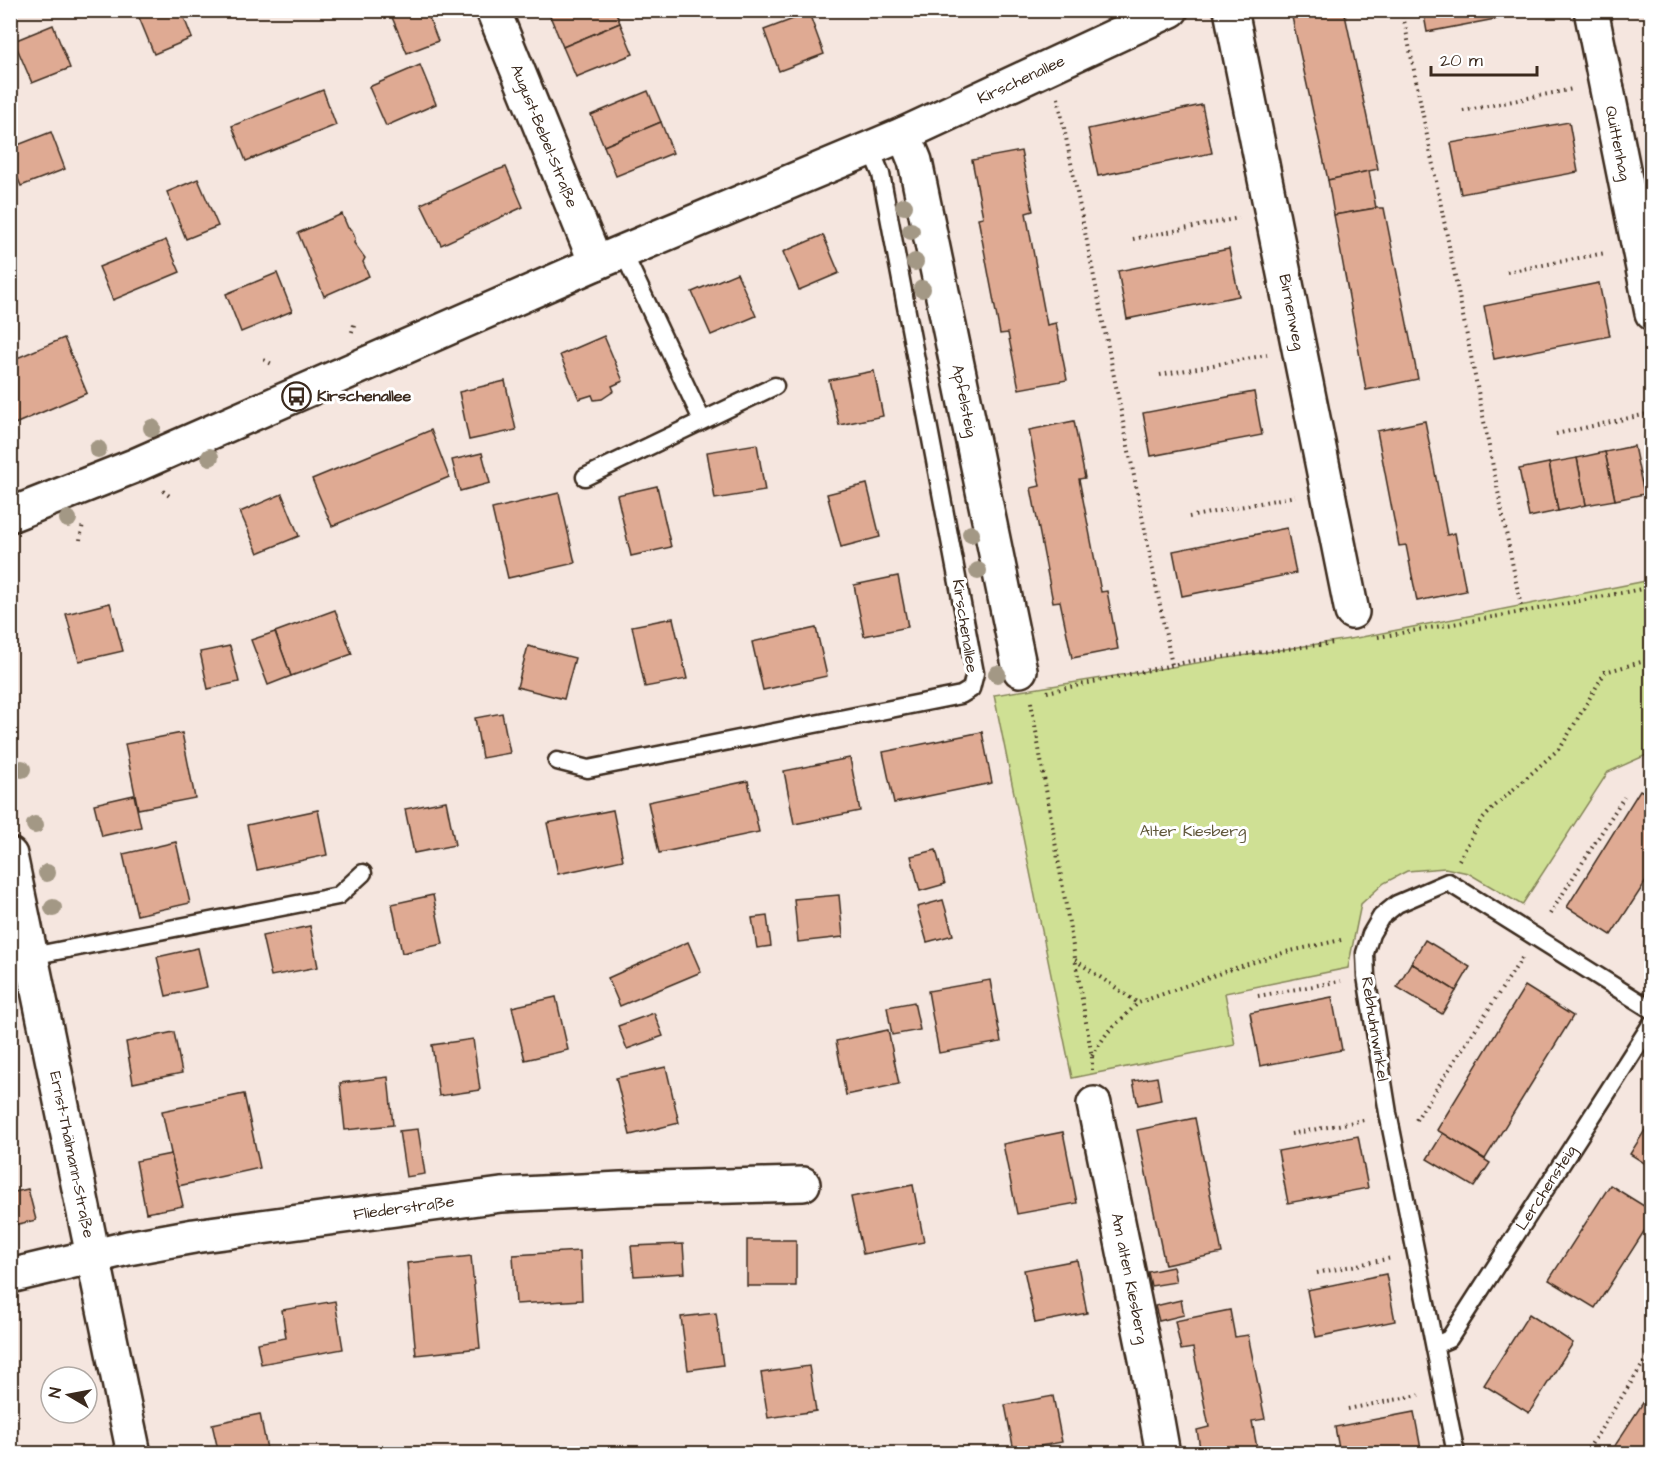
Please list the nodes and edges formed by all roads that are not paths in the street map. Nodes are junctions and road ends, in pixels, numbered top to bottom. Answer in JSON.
{"nodes":[{"id":1,"x":493,"y":10,"type":"edge"},
{"id":2,"x":1171,"y":10,"type":"edge"},
{"id":3,"x":1231,"y":10,"type":"edge"},
{"id":4,"x":1591,"y":10,"type":"edge"},
{"id":5,"x":904,"y":134,"type":"junction"},
{"id":6,"x":870,"y":148,"type":"junction"},
{"id":7,"x":610,"y":258,"type":"junction"},
{"id":8,"x":1652,"y":313,"type":"edge"},
{"id":9,"x":776,"y":386,"type":"dead end"},
{"id":10,"x":702,"y":420,"type":"junction"},
{"id":11,"x":585,"y":477,"type":"dead end"},
{"id":12,"x":10,"y":516,"type":"edge"},
{"id":13,"x":1355,"y":631,"type":"road end"},
{"id":14,"x":1025,"y":683,"type":"road end"},
{"id":15,"x":557,"y":761,"type":"dead end"},
{"id":16,"x":10,"y":855,"type":"edge"},
{"id":17,"x":363,"y":873,"type":"dead end"},
{"id":18,"x":32,"y":956,"type":"junction"},
{"id":19,"x":1652,"y":1010,"type":"edge"},
{"id":20,"x":1652,"y":1023,"type":"edge"},
{"id":21,"x":1094,"y":1104,"type":"road end"},
{"id":22,"x":803,"y":1184,"type":"dead end"},
{"id":23,"x":93,"y":1256,"type":"junction"},
{"id":24,"x":10,"y":1276,"type":"edge"},
{"id":25,"x":1435,"y":1345,"type":"junction"},
{"id":26,"x":134,"y":1454,"type":"edge"},
{"id":27,"x":1162,"y":1454,"type":"edge"},
{"id":28,"x":1456,"y":1454,"type":"edge"}],
"edges":[{"from":1,"to":7,"type":"street","name":"August-Bebel-Straße"},
{"from":2,"to":5,"type":"street","name":"Kirschenallee"},
{"from":3,"to":13,"type":"street","name":"Birnenweg"},
{"from":4,"to":8,"type":"street","name":"Quittenhag"},
{"from":5,"to":6,"type":"street","name":"Kirschenallee"},
{"from":5,"to":14,"type":"street","name":"Apfelsteig"},
{"from":6,"to":7,"type":"street","name":"Kirschenallee"},
{"from":6,"to":15,"type":"lane","name":"Kirschenallee"},
{"from":7,"to":10,"type":"lane"},
{"from":7,"to":12,"type":"street","name":"Kirschenallee"},
{"from":9,"to":10,"type":"lane"},
{"from":10,"to":11,"type":"lane"},
{"from":16,"to":18,"type":"street","name":"Ernst-Thälmann-Straße"},
{"from":17,"to":18,"type":"lane"},
{"from":18,"to":23,"type":"street","name":"Ernst-Thälmann-Straße"},
{"from":19,"to":25,"type":"lane","name":"Rebhuhnwinkel"},
{"from":20,"to":25,"type":"lane","name":"Lerchensteig"},
{"from":21,"to":27,"type":"street","name":"Am alten Kiesberg"},
{"from":22,"to":23,"type":"street","name":"Fliederstraße"},
{"from":23,"to":24,"type":"street","name":"Fliederstraße"},
{"from":23,"to":26,"type":"street","name":"Ernst-Thälmann-Straße"},
{"from":25,"to":28,"type":"lane","name":"Rebhuhnwinkel"}]}
